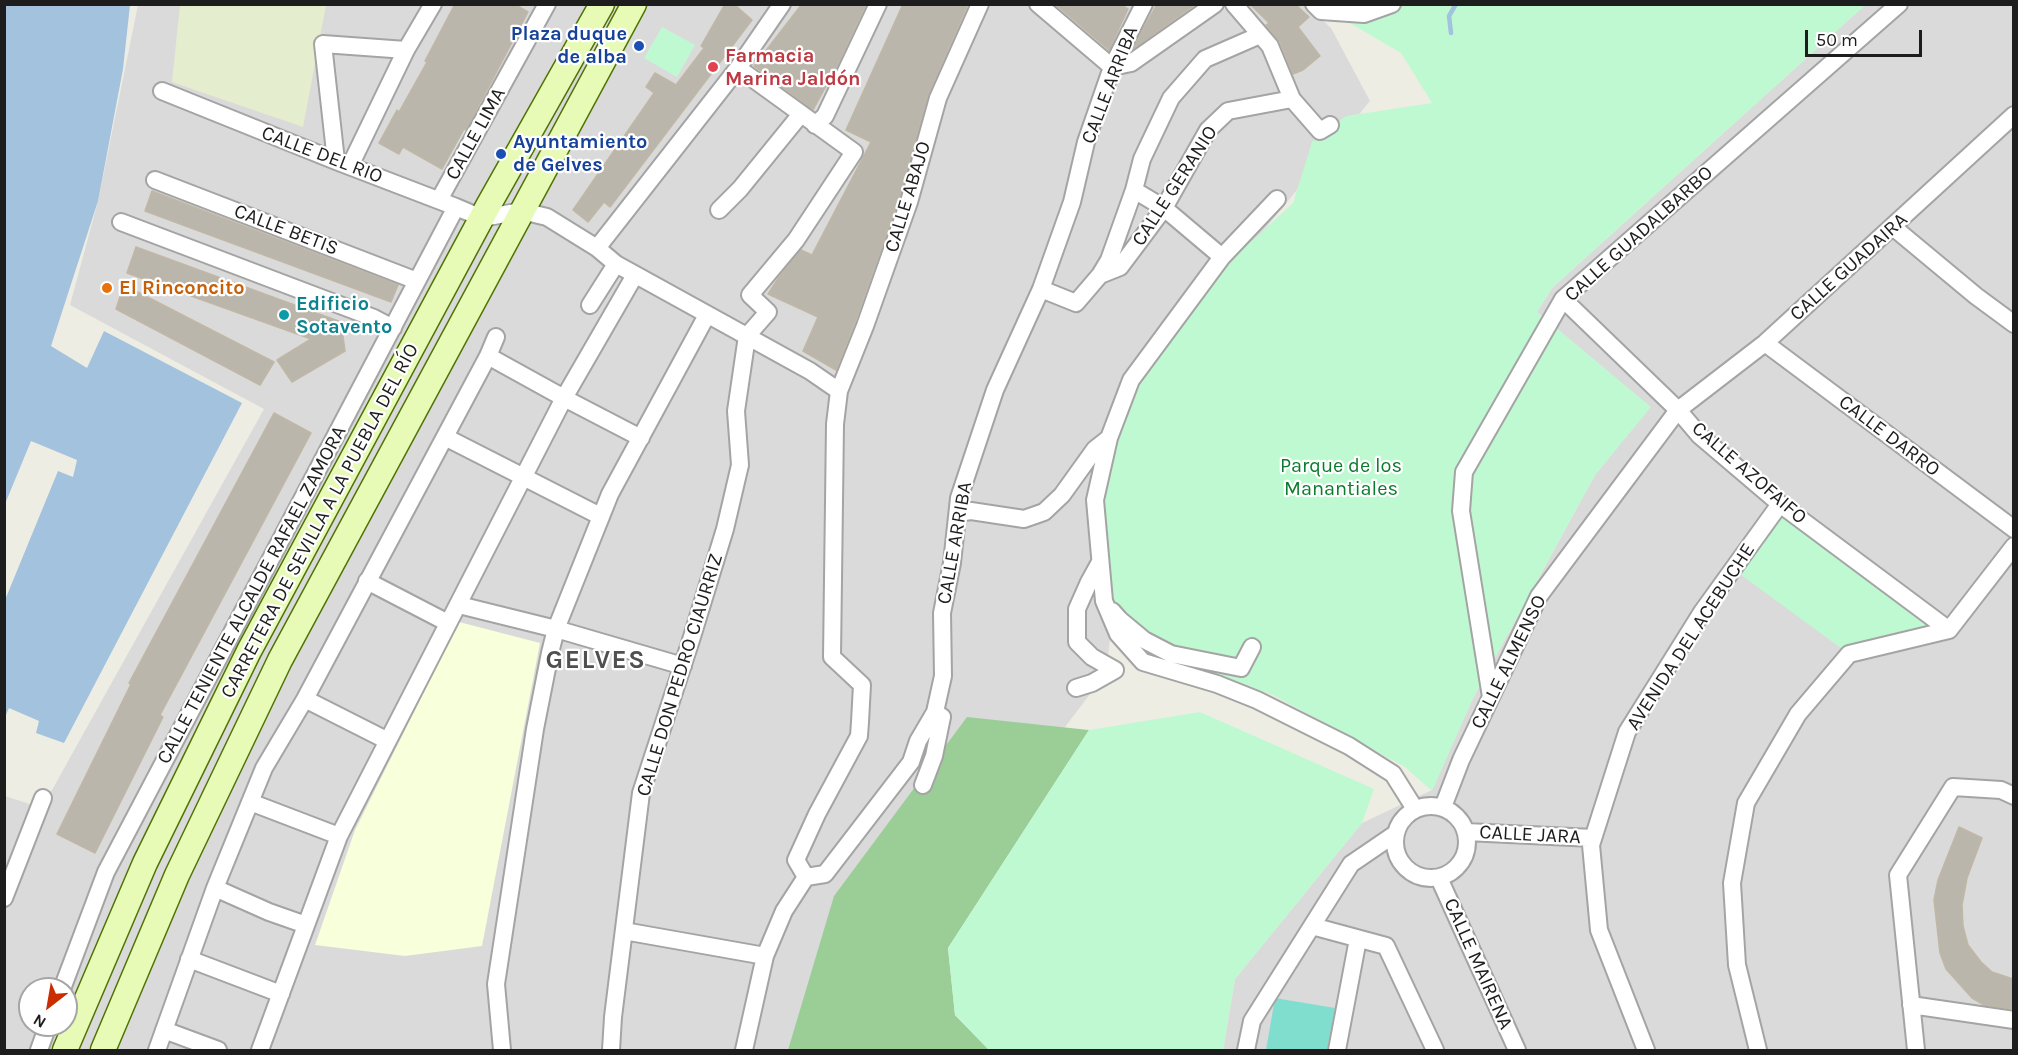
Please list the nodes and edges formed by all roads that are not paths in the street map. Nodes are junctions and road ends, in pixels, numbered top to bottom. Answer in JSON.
{"nodes":[{"id":1,"x":547,"y":4,"type":"edge"},
{"id":2,"x":602,"y":4,"type":"edge"},
{"id":3,"x":634,"y":4,"type":"edge"},
{"id":4,"x":782,"y":4,"type":"edge"},
{"id":5,"x":878,"y":4,"type":"edge"},
{"id":6,"x":980,"y":4,"type":"edge"},
{"id":7,"x":1038,"y":4,"type":"edge"},
{"id":8,"x":1215,"y":4,"type":"edge"},
{"id":9,"x":1234,"y":4,"type":"edge"},
{"id":10,"x":1314,"y":4,"type":"edge"},
{"id":11,"x":1392,"y":4,"type":"edge"},
{"id":12,"x":1899,"y":4,"type":"edge"},
{"id":13,"x":432,"y":5,"type":"edge"},
{"id":14,"x":1141,"y":6,"type":"edge"},
{"id":15,"x":1260,"y":35,"type":"junction"},
{"id":16,"x":406,"y":50,"type":"junction"},
{"id":17,"x":1112,"y":67,"type":"junction"},
{"id":18,"x":738,"y":68,"type":"junction"},
{"id":19,"x":162,"y":91,"type":"dead end"},
{"id":20,"x":1292,"y":99,"type":"junction"},
{"id":21,"x":801,"y":114,"type":"junction"},
{"id":22,"x":2013,"y":115,"type":"edge"},
{"id":23,"x":815,"y":125,"type":"junction"},
{"id":24,"x":1325,"y":128,"type":"dead end"},
{"id":25,"x":343,"y":164,"type":"junction"},
{"id":26,"x":155,"y":180,"type":"dead end"},
{"id":27,"x":1134,"y":190,"type":"junction"},
{"id":28,"x":1277,"y":199,"type":"dead end"},
{"id":29,"x":439,"y":200,"type":"junction"},
{"id":30,"x":456,"y":207,"type":"junction"},
{"id":31,"x":1164,"y":208,"type":"junction"},
{"id":32,"x":719,"y":210,"type":"dead end"},
{"id":33,"x":522,"y":211,"type":"junction"},
{"id":34,"x":482,"y":218,"type":"junction"},
{"id":35,"x":121,"y":222,"type":"dead end"},
{"id":36,"x":1893,"y":227,"type":"junction"},
{"id":37,"x":597,"y":248,"type":"junction"},
{"id":38,"x":1222,"y":257,"type":"junction"},
{"id":39,"x":616,"y":264,"type":"junction"},
{"id":40,"x":635,"y":275,"type":"junction"},
{"id":41,"x":1100,"y":275,"type":"junction"},
{"id":42,"x":417,"y":281,"type":"junction"},
{"id":43,"x":1041,"y":289,"type":"junction"},
{"id":44,"x":1563,"y":299,"type":"junction"},
{"id":45,"x":590,"y":305,"type":"dead end"},
{"id":46,"x":707,"y":315,"type":"junction"},
{"id":47,"x":2013,"y":324,"type":"edge"},
{"id":48,"x":393,"y":328,"type":"junction"},
{"id":49,"x":747,"y":336,"type":"junction"},
{"id":50,"x":496,"y":337,"type":"dead end"},
{"id":51,"x":1766,"y":343,"type":"junction"},
{"id":52,"x":488,"y":356,"type":"junction"},
{"id":53,"x":838,"y":391,"type":"junction"},
{"id":54,"x":564,"y":398,"type":"junction"},
{"id":55,"x":1678,"y":410,"type":"junction"},
{"id":56,"x":445,"y":437,"type":"junction"},
{"id":57,"x":641,"y":438,"type":"junction"},
{"id":58,"x":1109,"y":438,"type":"junction"},
{"id":59,"x":524,"y":477,"type":"junction"},
{"id":60,"x":1780,"y":504,"type":"junction"},
{"id":61,"x":958,"y":513,"type":"junction"},
{"id":62,"x":600,"y":516,"type":"junction"},
{"id":63,"x":2013,"y":529,"type":"edge"},
{"id":64,"x":2013,"y":546,"type":"edge"},
{"id":65,"x":1100,"y":562,"type":"junction"},
{"id":66,"x":367,"y":581,"type":"junction"},
{"id":67,"x":1104,"y":601,"type":"junction"},
{"id":68,"x":459,"y":605,"type":"junction"},
{"id":69,"x":448,"y":623,"type":"junction"},
{"id":70,"x":556,"y":629,"type":"junction"},
{"id":71,"x":1949,"y":630,"type":"junction"},
{"id":72,"x":1252,"y":647,"type":"dead end"},
{"id":73,"x":683,"y":666,"type":"junction"},
{"id":74,"x":1076,"y":688,"type":"dead end"},
{"id":75,"x":1491,"y":698,"type":"junction"},
{"id":76,"x":305,"y":699,"type":"junction"},
{"id":77,"x":934,"y":712,"type":"junction"},
{"id":78,"x":387,"y":741,"type":"junction"},
{"id":79,"x":924,"y":785,"type":"dead end"},
{"id":80,"x":2013,"y":796,"type":"edge"},
{"id":81,"x":43,"y":798,"type":"dead end"},
{"id":82,"x":250,"y":801,"type":"junction"},
{"id":83,"x":1443,"y":807,"type":"junction"},
{"id":84,"x":1415,"y":809,"type":"junction"},
{"id":85,"x":1466,"y":832,"type":"junction"},
{"id":86,"x":1395,"y":834,"type":"junction"},
{"id":87,"x":339,"y":836,"type":"junction"},
{"id":88,"x":1593,"y":838,"type":"junction"},
{"id":89,"x":806,"y":877,"type":"junction"},
{"id":90,"x":1439,"y":878,"type":"junction"},
{"id":91,"x":215,"y":888,"type":"junction"},
{"id":92,"x":4,"y":898,"type":"edge"},
{"id":93,"x":306,"y":925,"type":"junction"},
{"id":94,"x":1312,"y":926,"type":"junction"},
{"id":95,"x":624,"y":931,"type":"junction"},
{"id":96,"x":1358,"y":939,"type":"junction"},
{"id":97,"x":765,"y":956,"type":"junction"},
{"id":98,"x":189,"y":960,"type":"junction"},
{"id":99,"x":67,"y":977,"type":"edge"},
{"id":100,"x":280,"y":994,"type":"junction"},
{"id":101,"x":1911,"y":1005,"type":"junction"},
{"id":102,"x":2013,"y":1020,"type":"edge"},
{"id":103,"x":164,"y":1030,"type":"junction"},
{"id":104,"x":65,"y":1050,"type":"edge"},
{"id":105,"x":103,"y":1050,"type":"edge"},
{"id":106,"x":157,"y":1050,"type":"edge"},
{"id":107,"x":218,"y":1050,"type":"edge"},
{"id":108,"x":260,"y":1050,"type":"edge"},
{"id":109,"x":502,"y":1050,"type":"edge"},
{"id":110,"x":611,"y":1050,"type":"edge"},
{"id":111,"x":744,"y":1050,"type":"edge"},
{"id":112,"x":1246,"y":1050,"type":"edge"},
{"id":113,"x":1337,"y":1050,"type":"edge"},
{"id":114,"x":1435,"y":1050,"type":"edge"},
{"id":115,"x":1517,"y":1050,"type":"edge"},
{"id":116,"x":1646,"y":1050,"type":"edge"},
{"id":117,"x":1758,"y":1050,"type":"edge"},
{"id":118,"x":1916,"y":1050,"type":"edge"}],
"edges":[{"from":1,"to":29,"type":"street","name":"CALLE LIMA"},
{"from":2,"to":34,"type":"main road","name":"CARRETERA DE SEVILLA A LA PUEBLA DEL RÍO"},
{"from":3,"to":33,"type":"main road","name":"CARRETERA DE SEVILLA A LA PUEBLA DEL RÍO"},
{"from":4,"to":18,"type":"street"},
{"from":5,"to":23,"type":"street"},
{"from":6,"to":53,"type":"street","name":"CALLE ABAJO"},
{"from":7,"to":17,"type":"street"},
{"from":8,"to":17,"type":"street"},
{"from":9,"to":15,"type":"street"},
{"from":10,"to":11,"type":"street"},
{"from":12,"to":44,"type":"street","name":"CALLE GUADALBARBO"},
{"from":13,"to":16,"type":"street"},
{"from":14,"to":17,"type":"street","name":"CALLE ARRIBA"},
{"from":15,"to":20,"type":"street"},
{"from":15,"to":27,"type":"street"},
{"from":16,"to":25,"type":"street"},
{"from":16,"to":25,"type":"street"},
{"from":17,"to":43,"type":"street","name":"CALLE ARRIBA"},
{"from":18,"to":21,"type":"street"},
{"from":18,"to":37,"type":"street"},
{"from":19,"to":25,"type":"street","name":"CALLE DEL RIO"},
{"from":20,"to":24,"type":"street"},
{"from":20,"to":31,"type":"street","name":"CALLE GERANIO"},
{"from":21,"to":23,"type":"street"},
{"from":21,"to":32,"type":"street"},
{"from":22,"to":36,"type":"street","name":"CALLE GUADAIRA"},
{"from":23,"to":49,"type":"street"},
{"from":25,"to":29,"type":"street","name":"CALLE DEL RIO"},
{"from":26,"to":42,"type":"street","name":"CALLE BETIS"},
{"from":27,"to":31,"type":"street"},
{"from":27,"to":41,"type":"street"},
{"from":28,"to":38,"type":"street"},
{"from":29,"to":30,"type":"street","name":"CALLE DEL RIO"},
{"from":30,"to":34,"type":"street","name":"CALLE DEL RIO"},
{"from":30,"to":42,"type":"street","name":"CALLE TENIENTE ALCALDE RAFAEL ZAMORA"},
{"from":31,"to":38,"type":"street"},
{"from":31,"to":41,"type":"street","name":"CALLE GERANIO"},
{"from":33,"to":34,"type":"street"},
{"from":33,"to":37,"type":"street"},
{"from":33,"to":105,"type":"main road","name":"CARRETERA DE SEVILLA A LA PUEBLA DEL RÍO"},
{"from":34,"to":104,"type":"main road","name":"CARRETERA DE SEVILLA A LA PUEBLA DEL RÍO"},
{"from":35,"to":48,"type":"street"},
{"from":36,"to":47,"type":"street"},
{"from":36,"to":51,"type":"street","name":"CALLE GUADAIRA"},
{"from":37,"to":39,"type":"street"},
{"from":38,"to":58,"type":"street"},
{"from":39,"to":40,"type":"street"},
{"from":39,"to":45,"type":"street"},
{"from":40,"to":46,"type":"street"},
{"from":40,"to":54,"type":"street"},
{"from":41,"to":43,"type":"street","name":"CALLE GERANIO"},
{"from":42,"to":48,"type":"street","name":"CALLE TENIENTE ALCALDE RAFAEL ZAMORA"},
{"from":43,"to":61,"type":"street","name":"CALLE ARRIBA"},
{"from":44,"to":55,"type":"street","name":"CALLE AZOFAIFO"},
{"from":44,"to":75,"type":"street","name":"CALLE GUADALBARBO"},
{"from":46,"to":49,"type":"street"},
{"from":46,"to":57,"type":"street"},
{"from":48,"to":99,"type":"street","name":"CALLE TENIENTE ALCALDE RAFAEL ZAMORA"},
{"from":49,"to":53,"type":"street"},
{"from":49,"to":73,"type":"street","name":"CALLE DON PEDRO CIAURRIZ"},
{"from":50,"to":52,"type":"street"},
{"from":51,"to":55,"type":"street","name":"CALLE GUADAIRA"},
{"from":51,"to":63,"type":"street","name":"CALLE DARRO"},
{"from":52,"to":54,"type":"street"},
{"from":52,"to":56,"type":"street"},
{"from":53,"to":89,"type":"street","name":"CALLE ABAJO"},
{"from":54,"to":57,"type":"street"},
{"from":54,"to":59,"type":"street"},
{"from":55,"to":60,"type":"street","name":"CALLE AZOFAIFO"},
{"from":55,"to":75,"type":"street","name":"CALLE ALMENSO"},
{"from":56,"to":59,"type":"street"},
{"from":56,"to":66,"type":"street"},
{"from":57,"to":62,"type":"street"},
{"from":58,"to":61,"type":"street"},
{"from":58,"to":65,"type":"street"},
{"from":59,"to":62,"type":"street"},
{"from":59,"to":68,"type":"street"},
{"from":60,"to":71,"type":"street","name":"CALLE AZOFAIFO"},
{"from":60,"to":88,"type":"street","name":"AVENIDA DEL ACEBUCHE"},
{"from":61,"to":77,"type":"street","name":"CALLE ARRIBA"},
{"from":62,"to":70,"type":"street"},
{"from":64,"to":71,"type":"street"},
{"from":65,"to":67,"type":"street"},
{"from":65,"to":74,"type":"street"},
{"from":66,"to":69,"type":"street"},
{"from":66,"to":76,"type":"street"},
{"from":67,"to":72,"type":"street"},
{"from":67,"to":84,"type":"street"},
{"from":68,"to":69,"type":"street"},
{"from":68,"to":70,"type":"street"},
{"from":69,"to":78,"type":"street"},
{"from":70,"to":73,"type":"street"},
{"from":70,"to":109,"type":"street"},
{"from":71,"to":117,"type":"street"},
{"from":73,"to":95,"type":"street","name":"CALLE DON PEDRO CIAURRIZ"},
{"from":75,"to":83,"type":"street","name":"CALLE ALMENSO"},
{"from":76,"to":78,"type":"street"},
{"from":76,"to":82,"type":"street"},
{"from":77,"to":79,"type":"street"},
{"from":77,"to":89,"type":"street","name":"CALLE ARRIBA"},
{"from":78,"to":87,"type":"street"},
{"from":80,"to":101,"type":"street"},
{"from":81,"to":92,"type":"street"},
{"from":82,"to":87,"type":"street"},
{"from":82,"to":91,"type":"street"},
{"from":83,"to":84,"type":"street"},
{"from":83,"to":85,"type":"street"},
{"from":84,"to":86,"type":"street"},
{"from":85,"to":88,"type":"street","name":"CALLE JARA"},
{"from":85,"to":90,"type":"street"},
{"from":86,"to":90,"type":"street"},
{"from":86,"to":94,"type":"street"},
{"from":87,"to":93,"type":"street"},
{"from":88,"to":116,"type":"street","name":"AVENIDA DEL ACEBUCHE"},
{"from":89,"to":97,"type":"street"},
{"from":90,"to":115,"type":"street","name":"CALLE MAIRENA"},
{"from":91,"to":93,"type":"street"},
{"from":91,"to":98,"type":"street"},
{"from":93,"to":100,"type":"street"},
{"from":94,"to":96,"type":"street"},
{"from":94,"to":112,"type":"street"},
{"from":95,"to":97,"type":"street"},
{"from":95,"to":110,"type":"street","name":"CALLE DON PEDRO CIAURRIZ"},
{"from":96,"to":113,"type":"street"},
{"from":96,"to":114,"type":"street"},
{"from":97,"to":111,"type":"street"},
{"from":98,"to":100,"type":"street"},
{"from":98,"to":103,"type":"street"},
{"from":100,"to":108,"type":"street"},
{"from":101,"to":102,"type":"street"},
{"from":101,"to":118,"type":"street"},
{"from":103,"to":106,"type":"street"},
{"from":103,"to":107,"type":"street"}]}
